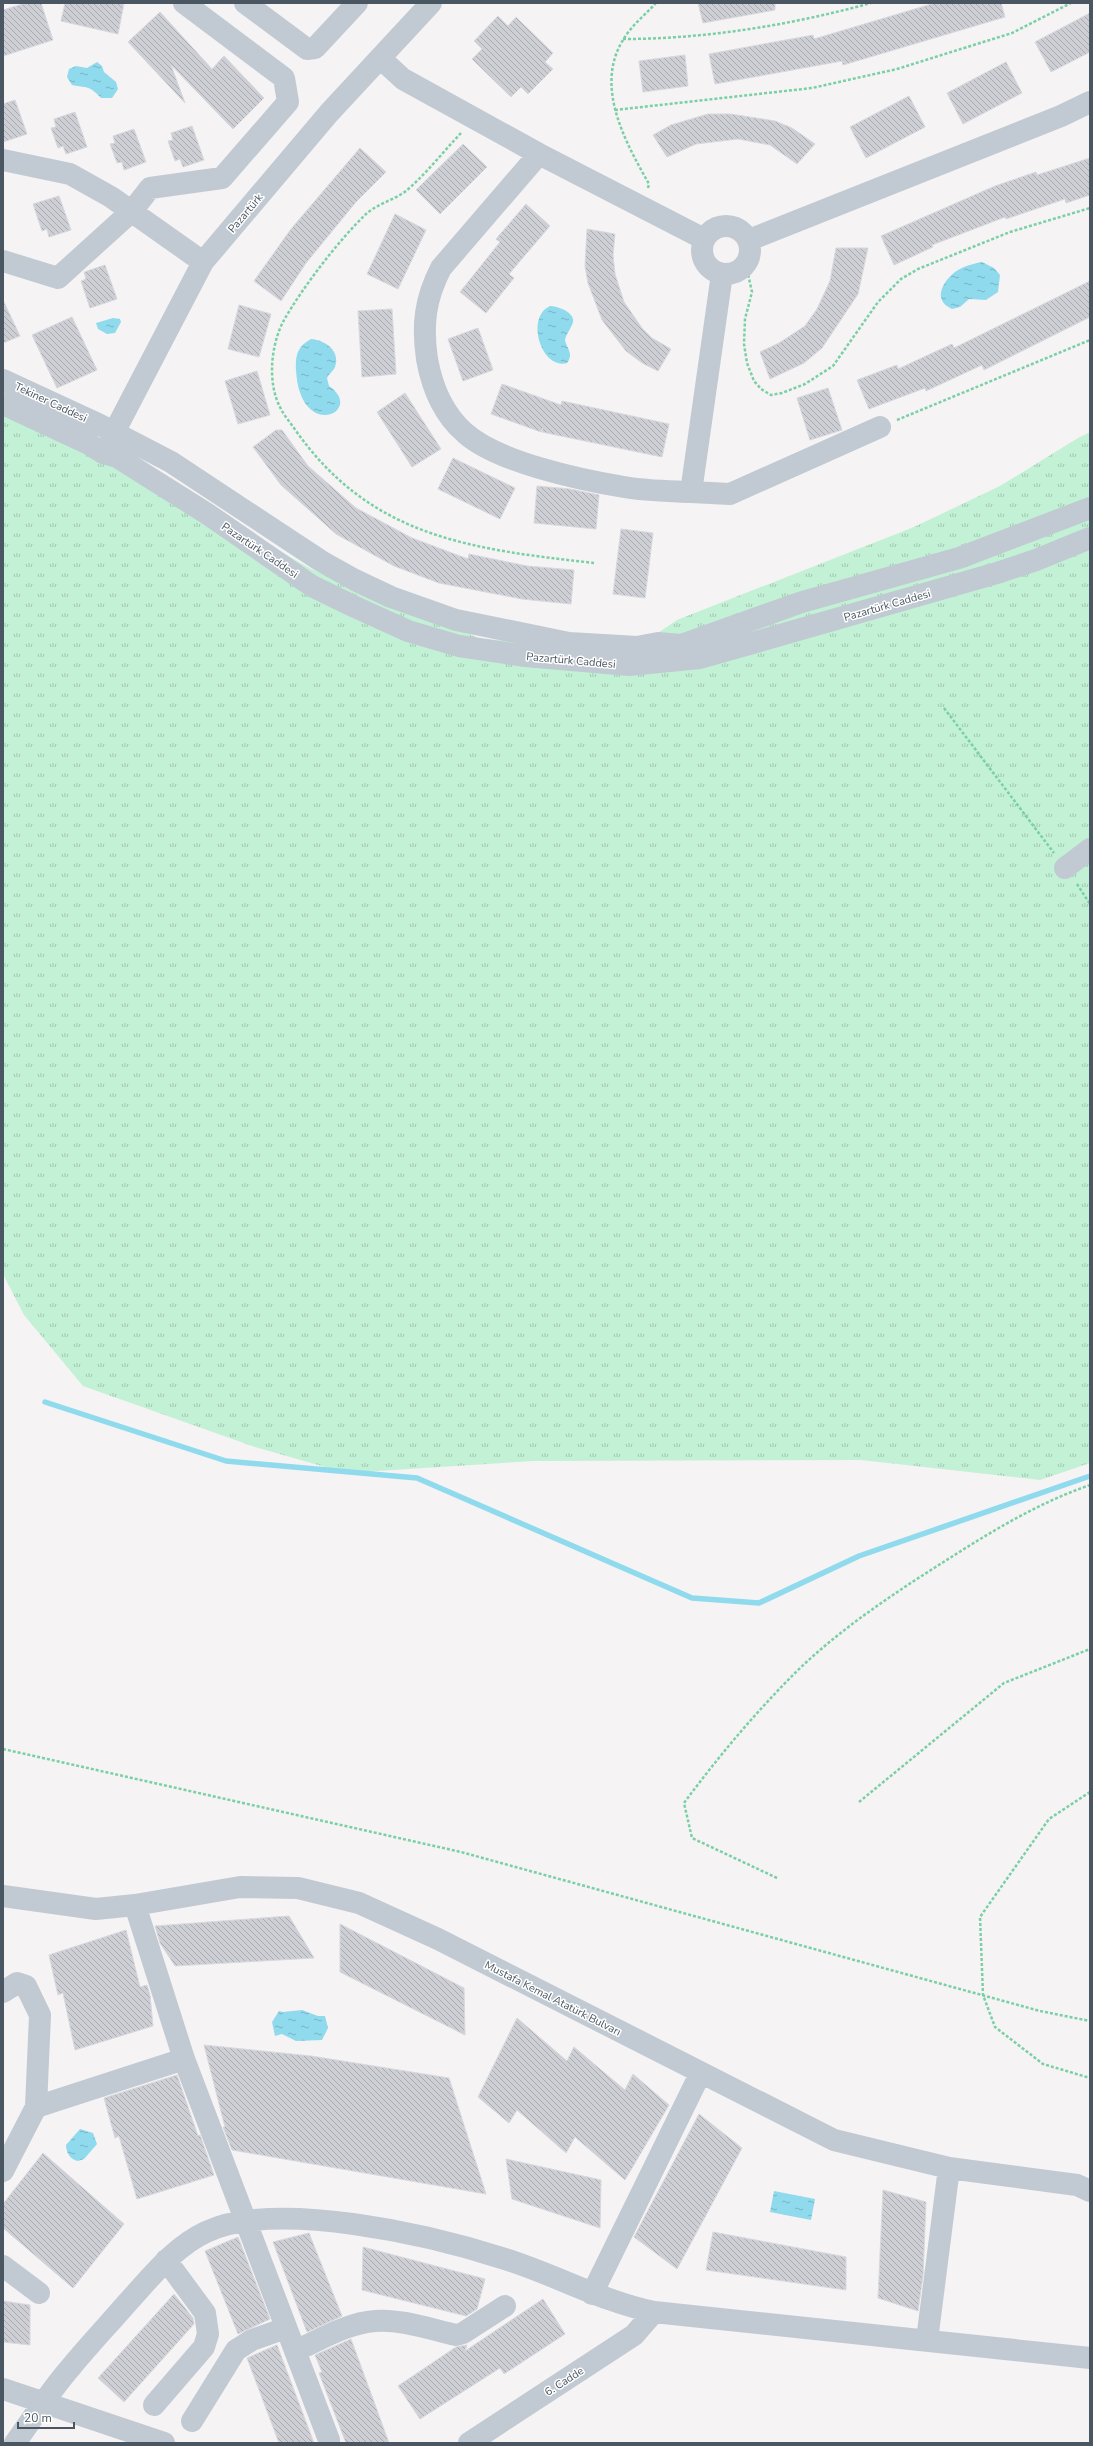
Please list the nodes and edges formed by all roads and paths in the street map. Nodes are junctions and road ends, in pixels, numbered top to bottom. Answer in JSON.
{"nodes":[{"id":1,"x":184,"y":3,"type":"edge"},
{"id":2,"x":245,"y":3,"type":"edge"},
{"id":3,"x":357,"y":3,"type":"edge"},
{"id":4,"x":431,"y":3,"type":"edge"},
{"id":5,"x":656,"y":3,"type":"edge"},
{"id":6,"x":871,"y":3,"type":"edge"},
{"id":7,"x":1071,"y":3,"type":"edge"},
{"id":8,"x":623,"y":39,"type":"junction"},
{"id":9,"x":380,"y":58,"type":"junction"},
{"id":10,"x":1090,"y":102,"type":"edge"},
{"id":11,"x":615,"y":110,"type":"junction"},
{"id":12,"x":475,"y":118,"type":"junction"},
{"id":13,"x":540,"y":154,"type":"junction"},
{"id":14,"x":3,"y":160,"type":"edge"},
{"id":15,"x":643,"y":206,"type":"junction"},
{"id":16,"x":1090,"y":208,"type":"edge"},
{"id":17,"x":132,"y":210,"type":"junction"},
{"id":18,"x":704,"y":238,"type":"junction"},
{"id":19,"x":749,"y":240,"type":"junction"},
{"id":20,"x":3,"y":261,"type":"edge"},
{"id":21,"x":203,"y":262,"type":"junction"},
{"id":22,"x":746,"y":265,"type":"junction"},
{"id":23,"x":722,"y":274,"type":"junction"},
{"id":24,"x":1090,"y":340,"type":"edge"},
{"id":25,"x":3,"y":380,"type":"edge"},
{"id":26,"x":3,"y":404,"type":"edge"},
{"id":27,"x":880,"y":427,"type":"joint"},
{"id":28,"x":101,"y":439,"type":"junction"},
{"id":29,"x":691,"y":492,"type":"junction"},
{"id":30,"x":1090,"y":508,"type":"edge"},
{"id":31,"x":1090,"y":538,"type":"edge"},
{"id":32,"x":594,"y":563,"type":"dead end"},
{"id":33,"x":944,"y":708,"type":"dead end"},
{"id":34,"x":1090,"y":849,"type":"edge"},
{"id":35,"x":1065,"y":868,"type":"junction"},
{"id":36,"x":1090,"y":904,"type":"edge"},
{"id":37,"x":1090,"y":1485,"type":"edge"},
{"id":38,"x":1090,"y":1650,"type":"edge"},
{"id":39,"x":3,"y":1750,"type":"edge"},
{"id":40,"x":1090,"y":1792,"type":"edge"},
{"id":41,"x":859,"y":1802,"type":"dead end"},
{"id":42,"x":777,"y":1878,"type":"dead end"},
{"id":43,"x":3,"y":1896,"type":"edge"},
{"id":44,"x":135,"y":1905,"type":"junction"},
{"id":45,"x":3,"y":1992,"type":"edge"},
{"id":46,"x":983,"y":1995,"type":"junction"},
{"id":47,"x":1090,"y":2021,"type":"edge"},
{"id":48,"x":184,"y":2059,"type":"junction"},
{"id":49,"x":700,"y":2074,"type":"junction"},
{"id":50,"x":1090,"y":2078,"type":"edge"},
{"id":51,"x":36,"y":2107,"type":"junction"},
{"id":52,"x":949,"y":2168,"type":"junction"},
{"id":53,"x":3,"y":2171,"type":"edge"},
{"id":54,"x":1090,"y":2191,"type":"edge"},
{"id":55,"x":244,"y":2220,"type":"junction"},
{"id":56,"x":166,"y":2260,"type":"junction"},
{"id":57,"x":3,"y":2266,"type":"edge"},
{"id":58,"x":39,"y":2293,"type":"dead end"},
{"id":59,"x":592,"y":2294,"type":"junction"},
{"id":60,"x":505,"y":2306,"type":"dead end"},
{"id":61,"x":654,"y":2312,"type":"junction"},
{"id":62,"x":286,"y":2328,"type":"junction"},
{"id":63,"x":927,"y":2340,"type":"junction"},
{"id":64,"x":295,"y":2351,"type":"junction"},
{"id":65,"x":1090,"y":2358,"type":"edge"},
{"id":66,"x":3,"y":2389,"type":"edge"},
{"id":67,"x":43,"y":2403,"type":"junction"},
{"id":68,"x":154,"y":2405,"type":"dead end"},
{"id":69,"x":192,"y":2421,"type":"dead end"},
{"id":70,"x":329,"y":2440,"type":"dead end"},
{"id":71,"x":15,"y":2443,"type":"edge"},
{"id":72,"x":164,"y":2443,"type":"edge"},
{"id":73,"x":469,"y":2443,"type":"edge"}],
"edges":[{"from":1,"to":17,"type":"street"},
{"from":2,"to":3,"type":"street"},
{"from":4,"to":9,"type":"street","name":"Pazartürk"},
{"from":5,"to":8,"type":"path"},
{"from":6,"to":8,"type":"path"},
{"from":7,"to":11,"type":"path"},
{"from":8,"to":11,"type":"path"},
{"from":9,"to":12,"type":"street"},
{"from":9,"to":21,"type":"street","name":"Pazartürk"},
{"from":10,"to":19,"type":"street"},
{"from":11,"to":15,"type":"path"},
{"from":12,"to":13,"type":"street"},
{"from":12,"to":32,"type":"path"},
{"from":13,"to":15,"type":"street"},
{"from":13,"to":29,"type":"street"},
{"from":14,"to":17,"type":"street"},
{"from":15,"to":18,"type":"street"},
{"from":16,"to":22,"type":"path"},
{"from":17,"to":20,"type":"street"},
{"from":17,"to":21,"type":"street"},
{"from":18,"to":19,"type":"street"},
{"from":18,"to":23,"type":"street"},
{"from":19,"to":22,"type":"street"},
{"from":21,"to":28,"type":"street","name":"Pazartürk"},
{"from":22,"to":23,"type":"street"},
{"from":23,"to":29,"type":"street"},
{"from":24,"to":27,"type":"path"},
{"from":25,"to":28,"type":"street","name":"Tekiner Caddesi"},
{"from":26,"to":28,"type":"street","name":"Tekiner Caddesi"},
{"from":27,"to":29,"type":"street"},
{"from":28,"to":30,"type":"street","name":"Pazartürk Caddesi"},
{"from":28,"to":31,"type":"street","name":"Pazartürk Caddesi"},
{"from":33,"to":35,"type":"path"},
{"from":34,"to":35,"type":"street"},
{"from":35,"to":36,"type":"path"},
{"from":37,"to":42,"type":"path"},
{"from":38,"to":41,"type":"path"},
{"from":39,"to":46,"type":"path"},
{"from":40,"to":46,"type":"path"},
{"from":43,"to":44,"type":"street","name":"Mustafa Kemal Atatürk Bulvarı"},
{"from":44,"to":48,"type":"street"},
{"from":44,"to":49,"type":"street","name":"Mustafa Kemal Atatürk Bulvarı"},
{"from":45,"to":51,"type":"street"},
{"from":46,"to":47,"type":"path"},
{"from":46,"to":50,"type":"path"},
{"from":48,"to":51,"type":"street"},
{"from":48,"to":55,"type":"street"},
{"from":49,"to":52,"type":"street","name":"Mustafa Kemal Atatürk Bulvarı"},
{"from":49,"to":59,"type":"street"},
{"from":51,"to":53,"type":"street"},
{"from":52,"to":54,"type":"street","name":"Mustafa Kemal Atatürk Bulvarı"},
{"from":52,"to":63,"type":"street"},
{"from":55,"to":56,"type":"street"},
{"from":55,"to":59,"type":"street"},
{"from":55,"to":62,"type":"street"},
{"from":56,"to":67,"type":"street"},
{"from":56,"to":68,"type":"street"},
{"from":57,"to":58,"type":"street"},
{"from":59,"to":61,"type":"street"},
{"from":60,"to":64,"type":"street"},
{"from":61,"to":63,"type":"street"},
{"from":61,"to":73,"type":"street","name":"6. Cadde"},
{"from":62,"to":64,"type":"street"},
{"from":62,"to":69,"type":"street"},
{"from":63,"to":65,"type":"street"},
{"from":64,"to":70,"type":"street"},
{"from":66,"to":67,"type":"street"},
{"from":67,"to":71,"type":"street"},
{"from":67,"to":72,"type":"street"}]}
